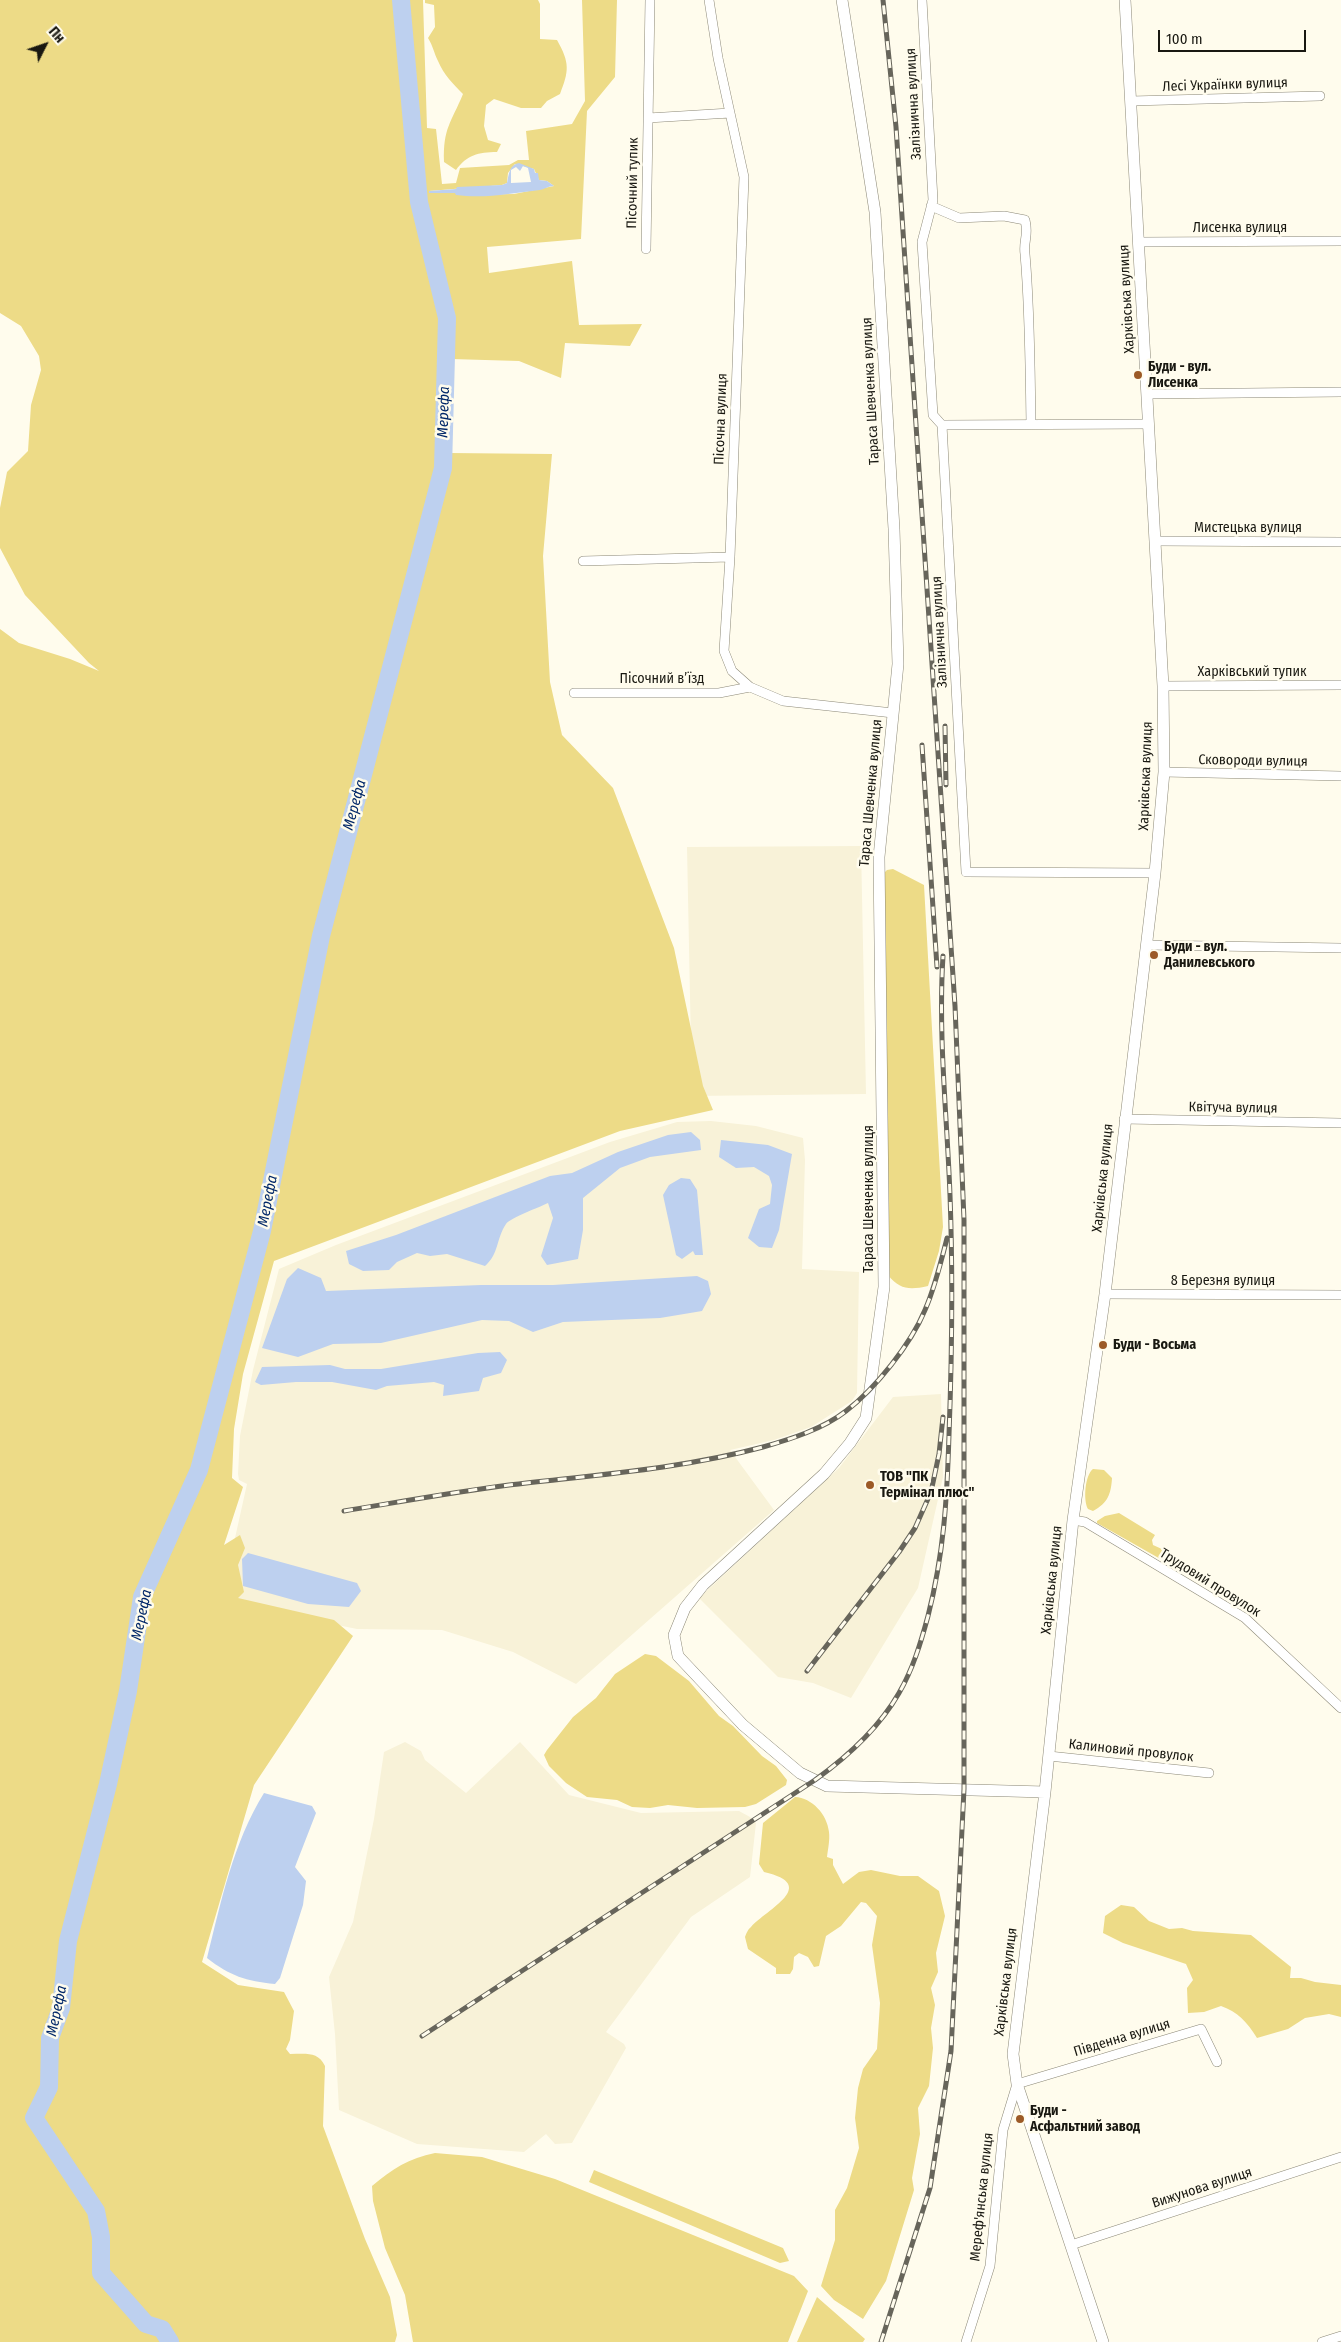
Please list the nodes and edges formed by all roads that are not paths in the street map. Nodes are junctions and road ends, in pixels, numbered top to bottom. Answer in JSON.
{"nodes":[{"id":1,"x":650,"y":0,"type":"edge"},
{"id":2,"x":709,"y":0,"type":"edge"},
{"id":3,"x":842,"y":0,"type":"edge"},
{"id":4,"x":922,"y":0,"type":"edge"},
{"id":5,"x":1126,"y":0,"type":"edge"},
{"id":6,"x":1320,"y":96,"type":"dead end"},
{"id":7,"x":1131,"y":101,"type":"junction"},
{"id":8,"x":730,"y":114,"type":"junction"},
{"id":9,"x":648,"y":118,"type":"junction"},
{"id":10,"x":931,"y":206,"type":"junction"},
{"id":11,"x":1139,"y":242,"type":"junction"},
{"id":12,"x":1341,"y":242,"type":"edge"},
{"id":13,"x":646,"y":249,"type":"dead end"},
{"id":14,"x":1341,"y":392,"type":"edge"},
{"id":15,"x":1147,"y":394,"type":"junction"},
{"id":16,"x":1031,"y":423,"type":"junction"},
{"id":17,"x":1149,"y":424,"type":"junction"},
{"id":18,"x":942,"y":425,"type":"junction"},
{"id":19,"x":1156,"y":541,"type":"junction"},
{"id":20,"x":1341,"y":542,"type":"edge"},
{"id":21,"x":730,"y":557,"type":"junction"},
{"id":22,"x":583,"y":561,"type":"dead end"},
{"id":23,"x":750,"y":686,"type":"junction"},
{"id":24,"x":1163,"y":686,"type":"junction"},
{"id":25,"x":1341,"y":686,"type":"edge"},
{"id":26,"x":574,"y":693,"type":"dead end"},
{"id":27,"x":893,"y":713,"type":"junction"},
{"id":28,"x":1164,"y":772,"type":"junction"},
{"id":29,"x":1341,"y":776,"type":"edge"},
{"id":30,"x":1156,"y":873,"type":"junction"},
{"id":31,"x":1147,"y":945,"type":"junction"},
{"id":32,"x":1341,"y":948,"type":"edge"},
{"id":33,"x":1124,"y":1120,"type":"junction"},
{"id":34,"x":1341,"y":1123,"type":"edge"},
{"id":35,"x":1105,"y":1294,"type":"junction"},
{"id":36,"x":1341,"y":1295,"type":"edge"},
{"id":37,"x":1073,"y":1520,"type":"junction"},
{"id":38,"x":1341,"y":1708,"type":"edge"},
{"id":39,"x":1049,"y":1756,"type":"junction"},
{"id":40,"x":1210,"y":1773,"type":"dead end"},
{"id":41,"x":1045,"y":1792,"type":"junction"},
{"id":42,"x":1217,"y":2062,"type":"dead end"},
{"id":43,"x":1017,"y":2084,"type":"junction"},
{"id":44,"x":1341,"y":2157,"type":"edge"},
{"id":45,"x":1070,"y":2245,"type":"junction"},
{"id":46,"x":1341,"y":2336,"type":"edge"},
{"id":47,"x":966,"y":2342,"type":"edge"},
{"id":48,"x":1103,"y":2342,"type":"edge"},
{"id":49,"x":1322,"y":2342,"type":"edge"}],
"edges":[{"from":1,"to":9,"type":"street","name":"Пісочний тупик"},
{"from":2,"to":8,"type":"street","name":"Пісочна вулиця"},
{"from":3,"to":27,"type":"street","name":"Тараса Шевченка вулиця"},
{"from":4,"to":10,"type":"street","name":"Залізнична вулиця"},
{"from":5,"to":7,"type":"street","name":"Харківська вулиця"},
{"from":6,"to":7,"type":"street","name":"Лесі Українки вулиця"},
{"from":7,"to":11,"type":"street","name":"Харківська вулиця"},
{"from":8,"to":9,"type":"street"},
{"from":8,"to":21,"type":"street","name":"Пісочна вулиця"},
{"from":9,"to":13,"type":"street","name":"Пісочний тупик"},
{"from":10,"to":16,"type":"street"},
{"from":10,"to":18,"type":"street","name":"Залізнична вулиця"},
{"from":11,"to":12,"type":"street","name":"Лисенка вулиця"},
{"from":11,"to":15,"type":"street","name":"Харківська вулиця"},
{"from":14,"to":15,"type":"street"},
{"from":15,"to":17,"type":"street","name":"Харківська вулиця"},
{"from":16,"to":17,"type":"street"},
{"from":16,"to":18,"type":"street"},
{"from":17,"to":19,"type":"street","name":"Харківська вулиця"},
{"from":18,"to":30,"type":"street","name":"Залізнична вулиця"},
{"from":19,"to":20,"type":"street","name":"Мистецька вулиця"},
{"from":19,"to":24,"type":"street","name":"Харківська вулиця"},
{"from":21,"to":22,"type":"street"},
{"from":21,"to":23,"type":"street","name":"Пісочна вулиця"},
{"from":23,"to":26,"type":"street","name":"Пісочний в’їзд"},
{"from":23,"to":27,"type":"street","name":"Пісочна вулиця"},
{"from":24,"to":25,"type":"street","name":"Харківський тупик"},
{"from":24,"to":28,"type":"street","name":"Харківська вулиця"},
{"from":27,"to":41,"type":"street","name":"Тараса Шевченка вулиця"},
{"from":28,"to":29,"type":"street","name":"Сковороди вулиця"},
{"from":28,"to":30,"type":"street","name":"Харківська вулиця"},
{"from":30,"to":31,"type":"street","name":"Харківська вулиця"},
{"from":31,"to":32,"type":"street"},
{"from":31,"to":33,"type":"street","name":"Харківська вулиця"},
{"from":33,"to":34,"type":"street","name":"Квітуча вулиця"},
{"from":33,"to":35,"type":"street","name":"Харківська вулиця"},
{"from":35,"to":36,"type":"street","name":"8 Березня вулиця"},
{"from":35,"to":37,"type":"street","name":"Харківська вулиця"},
{"from":37,"to":38,"type":"street","name":"Трудовий провулок"},
{"from":37,"to":39,"type":"street","name":"Харківська вулиця"},
{"from":39,"to":40,"type":"street","name":"Калиновий провулок"},
{"from":39,"to":41,"type":"street","name":"Харківська вулиця"},
{"from":41,"to":43,"type":"street","name":"Харківська вулиця"},
{"from":42,"to":43,"type":"street","name":"Південна вулиця"},
{"from":43,"to":45,"type":"street","name":"Харківська вулиця"},
{"from":43,"to":47,"type":"street","name":"Мереф'янська вулиця"},
{"from":44,"to":45,"type":"street","name":"Вижунова вулиця"},
{"from":45,"to":48,"type":"street","name":"Харківська вулиця"},
{"from":46,"to":49,"type":"street"}]}
